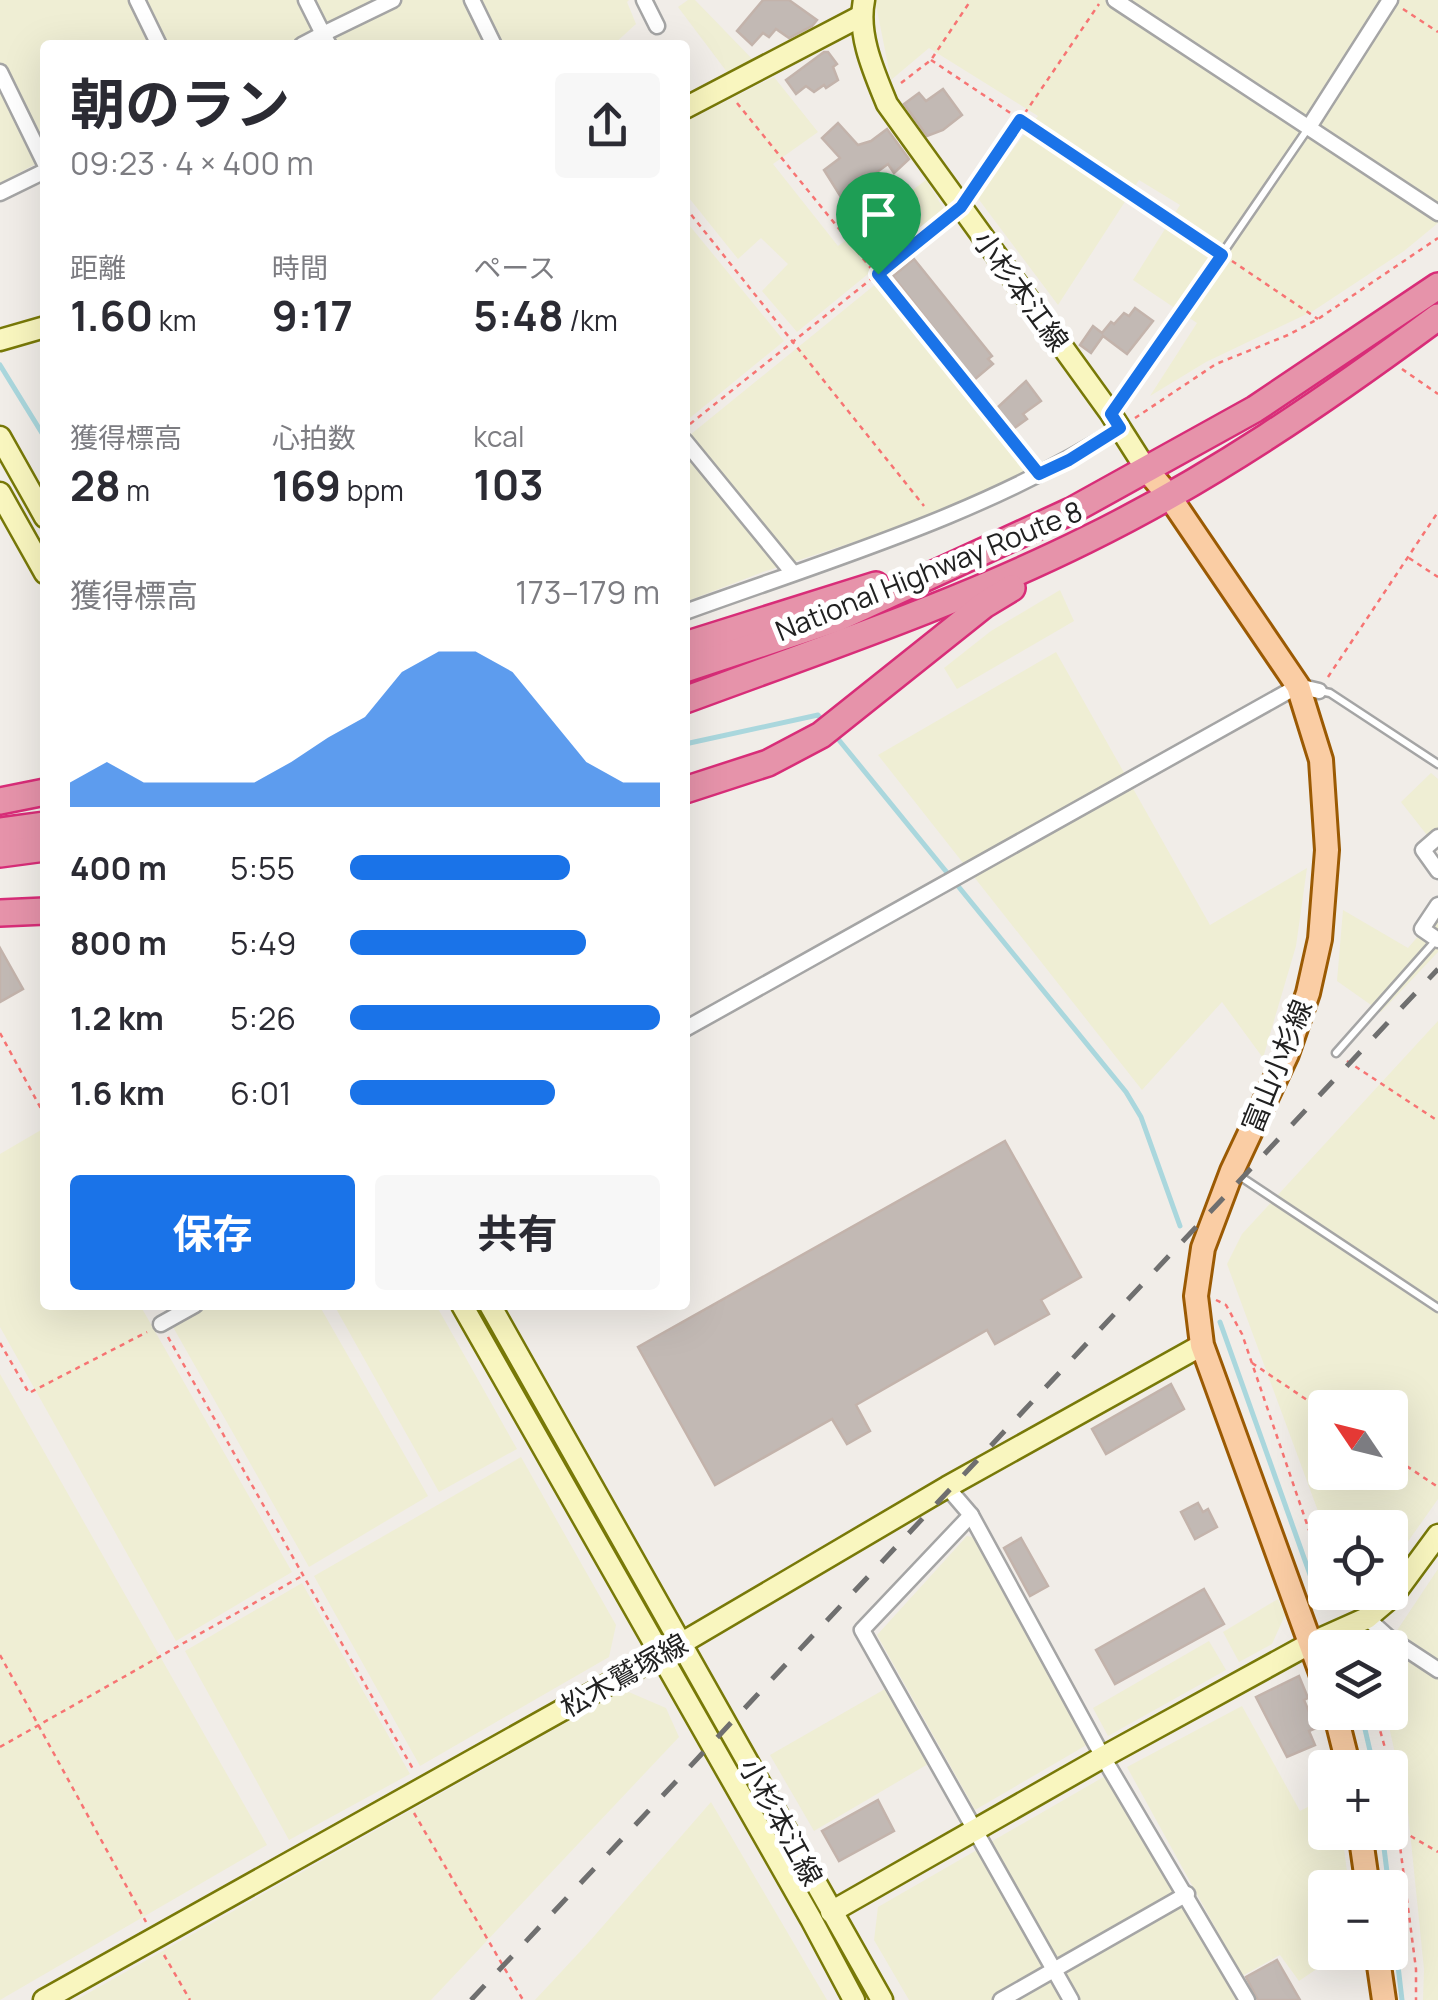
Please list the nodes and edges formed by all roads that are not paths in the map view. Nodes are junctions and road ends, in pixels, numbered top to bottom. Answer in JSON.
{"nodes":[{"id":1,"x":137,"y":0,"type":"edge"},
{"id":2,"x":306,"y":0,"type":"edge"},
{"id":3,"x":392,"y":0,"type":"edge"},
{"id":4,"x":472,"y":0,"type":"edge"},
{"id":5,"x":644,"y":0,"type":"edge"},
{"id":6,"x":1115,"y":0,"type":"edge"},
{"id":7,"x":1390,"y":0,"type":"edge"},
{"id":8,"x":862,"y":8,"type":"edge"},
{"id":9,"x":657,"y":26,"type":"dead end"},
{"id":10,"x":157,"y":40,"type":"edge"},
{"id":11,"x":326,"y":40,"type":"edge"},
{"id":12,"x":492,"y":40,"type":"edge"},
{"id":13,"x":0,"y":72,"type":"edge"},
{"id":14,"x":690,"y":105,"type":"edge"},
{"id":15,"x":1309,"y":127,"type":"junction"},
{"id":16,"x":40,"y":157,"type":"edge"},
{"id":17,"x":40,"y":171,"type":"edge"},
{"id":18,"x":0,"y":193,"type":"edge"},
{"id":19,"x":1438,"y":214,"type":"edge"},
{"id":20,"x":1438,"y":286,"type":"edge"},
{"id":21,"x":1438,"y":317,"type":"edge"},
{"id":22,"x":40,"y":328,"type":"edge"},
{"id":23,"x":0,"y":340,"type":"edge"},
{"id":24,"x":1115,"y":421,"type":"junction"},
{"id":25,"x":0,"y":437,"type":"edge"},
{"id":26,"x":690,"y":447,"type":"edge"},
{"id":27,"x":1146,"y":470,"type":"junction"},
{"id":28,"x":0,"y":492,"type":"edge"},
{"id":29,"x":1169,"y":496,"type":"junction"},
{"id":30,"x":40,"y":508,"type":"edge"},
{"id":31,"x":1088,"y":540,"type":"junction"},
{"id":32,"x":1003,"y":543,"type":"junction"},
{"id":33,"x":40,"y":564,"type":"edge"},
{"id":34,"x":792,"y":573,"type":"junction"},
{"id":35,"x":690,"y":610,"type":"edge"},
{"id":36,"x":690,"y":644,"type":"edge"},
{"id":37,"x":690,"y":667,"type":"edge"},
{"id":38,"x":1309,"y":688,"type":"junction"},
{"id":39,"x":690,"y":698,"type":"edge"},
{"id":40,"x":1438,"y":764,"type":"edge"},
{"id":41,"x":690,"y":788,"type":"edge"},
{"id":42,"x":40,"y":793,"type":"edge"},
{"id":43,"x":0,"y":801,"type":"edge"},
{"id":44,"x":40,"y":826,"type":"edge"},
{"id":45,"x":0,"y":831,"type":"edge"},
{"id":46,"x":1438,"y":838,"type":"edge"},
{"id":47,"x":40,"y":849,"type":"edge"},
{"id":48,"x":0,"y":854,"type":"edge"},
{"id":49,"x":1438,"y":871,"type":"edge"},
{"id":50,"x":1438,"y":904,"type":"edge"},
{"id":51,"x":40,"y":911,"type":"edge"},
{"id":52,"x":0,"y":913,"type":"edge"},
{"id":53,"x":1438,"y":939,"type":"edge"},
{"id":54,"x":690,"y":1026,"type":"edge"},
{"id":55,"x":1336,"y":1053,"type":"road end"},
{"id":56,"x":1232,"y":1171,"type":"junction"},
{"id":57,"x":1438,"y":1308,"type":"edge"},
{"id":58,"x":186,"y":1310,"type":"edge"},
{"id":59,"x":465,"y":1310,"type":"edge"},
{"id":60,"x":493,"y":1310,"type":"edge"},
{"id":61,"x":162,"y":1324,"type":"road end"},
{"id":62,"x":1202,"y":1345,"type":"junction"},
{"id":63,"x":947,"y":1487,"type":"junction"},
{"id":64,"x":972,"y":1515,"type":"junction"},
{"id":65,"x":1438,"y":1535,"type":"edge"},
{"id":66,"x":1367,"y":1618,"type":"junction"},
{"id":67,"x":1340,"y":1630,"type":"edge"},
{"id":68,"x":1308,"y":1635,"type":"edge"},
{"id":69,"x":682,"y":1643,"type":"junction"},
{"id":70,"x":1308,"y":1645,"type":"edge"},
{"id":71,"x":659,"y":1656,"type":"junction"},
{"id":72,"x":1438,"y":1670,"type":"edge"},
{"id":73,"x":1104,"y":1757,"type":"junction"},
{"id":74,"x":976,"y":1828,"type":"junction"},
{"id":75,"x":1186,"y":1894,"type":"junction"},
{"id":76,"x":832,"y":1912,"type":"junction"},
{"id":77,"x":1054,"y":1969,"type":"junction"},
{"id":78,"x":1380,"y":1970,"type":"edge"},
{"id":79,"x":44,"y":2000,"type":"edge"},
{"id":80,"x":854,"y":2000,"type":"edge"},
{"id":81,"x":882,"y":2000,"type":"edge"},
{"id":82,"x":1001,"y":2000,"type":"edge"},
{"id":83,"x":1071,"y":2000,"type":"edge"},
{"id":84,"x":1247,"y":2000,"type":"edge"},
{"id":85,"x":1384,"y":2000,"type":"edge"}],
"edges":[{"from":1,"to":10,"type":"street"},
{"from":2,"to":11,"type":"street"},
{"from":3,"to":11,"type":"street"},
{"from":4,"to":12,"type":"street"},
{"from":5,"to":9,"type":"street"},
{"from":6,"to":15,"type":"street"},
{"from":7,"to":15,"type":"street"},
{"from":8,"to":14,"type":"main road"},
{"from":8,"to":24,"type":"main road","name":"小杉本江線"},
{"from":13,"to":16,"type":"street"},
{"from":15,"to":19,"type":"street"},
{"from":15,"to":24,"type":"lane"},
{"from":17,"to":18,"type":"street"},
{"from":20,"to":27,"type":"highway","name":"National Highway Route 8"},
{"from":21,"to":29,"type":"highway","name":"National Highway Route 8"},
{"from":22,"to":23,"type":"main road"},
{"from":24,"to":27,"type":"main road","name":"小杉本江線"},
{"from":24,"to":34,"type":"street"},
{"from":25,"to":30,"type":"main road"},
{"from":26,"to":34,"type":"street"},
{"from":27,"to":29,"type":"main road","name":"富山小杉線"},
{"from":27,"to":32,"type":"highway","name":"National Highway Route 8"},
{"from":28,"to":33,"type":"main road"},
{"from":29,"to":31,"type":"highway","name":"National Highway Route 8"},
{"from":29,"to":38,"type":"main road","name":"富山小杉線"},
{"from":31,"to":39,"type":"highway","name":"National Highway Route 8"},
{"from":31,"to":41,"type":"highway"},
{"from":32,"to":36,"type":"highway"},
{"from":32,"to":37,"type":"highway","name":"National Highway Route 8"},
{"from":34,"to":35,"type":"street"},
{"from":38,"to":40,"type":"lane"},
{"from":38,"to":54,"type":"street"},
{"from":38,"to":56,"type":"main road","name":"富山小杉線"},
{"from":42,"to":43,"type":"highway"},
{"from":44,"to":45,"type":"highway"},
{"from":46,"to":49,"type":"street"},
{"from":47,"to":48,"type":"highway"},
{"from":50,"to":53,"type":"street"},
{"from":51,"to":52,"type":"highway"},
{"from":53,"to":55,"type":"lane"},
{"from":56,"to":57,"type":"lane"},
{"from":56,"to":62,"type":"main road","name":"富山小杉線"},
{"from":58,"to":61,"type":"street"},
{"from":59,"to":71,"type":"main road","name":"小杉本江線"},
{"from":60,"to":69,"type":"main road","name":"小杉本江線"},
{"from":62,"to":63,"type":"main road","name":"松木鷲塚線"},
{"from":62,"to":68,"type":"main road","name":"富山小杉線"},
{"from":63,"to":64,"type":"street"},
{"from":63,"to":69,"type":"main road","name":"松木鷲塚線"},
{"from":64,"to":73,"type":"street"},
{"from":64,"to":74,"type":"street"},
{"from":65,"to":66,"type":"main road"},
{"from":66,"to":67,"type":"main road"},
{"from":66,"to":72,"type":"street"},
{"from":69,"to":71,"type":"main road","name":"松木鷲塚線"},
{"from":69,"to":76,"type":"main road","name":"小杉本江線"},
{"from":70,"to":73,"type":"main road"},
{"from":71,"to":79,"type":"main road","name":"松木鷲塚線"},
{"from":71,"to":80,"type":"main road","name":"小杉本江線"},
{"from":73,"to":74,"type":"main road"},
{"from":73,"to":75,"type":"street"},
{"from":74,"to":76,"type":"main road"},
{"from":74,"to":77,"type":"street"},
{"from":75,"to":77,"type":"street"},
{"from":75,"to":84,"type":"street"},
{"from":76,"to":81,"type":"main road","name":"小杉本江線"},
{"from":77,"to":82,"type":"street"},
{"from":77,"to":83,"type":"street"},
{"from":78,"to":85,"type":"main road"}]}
